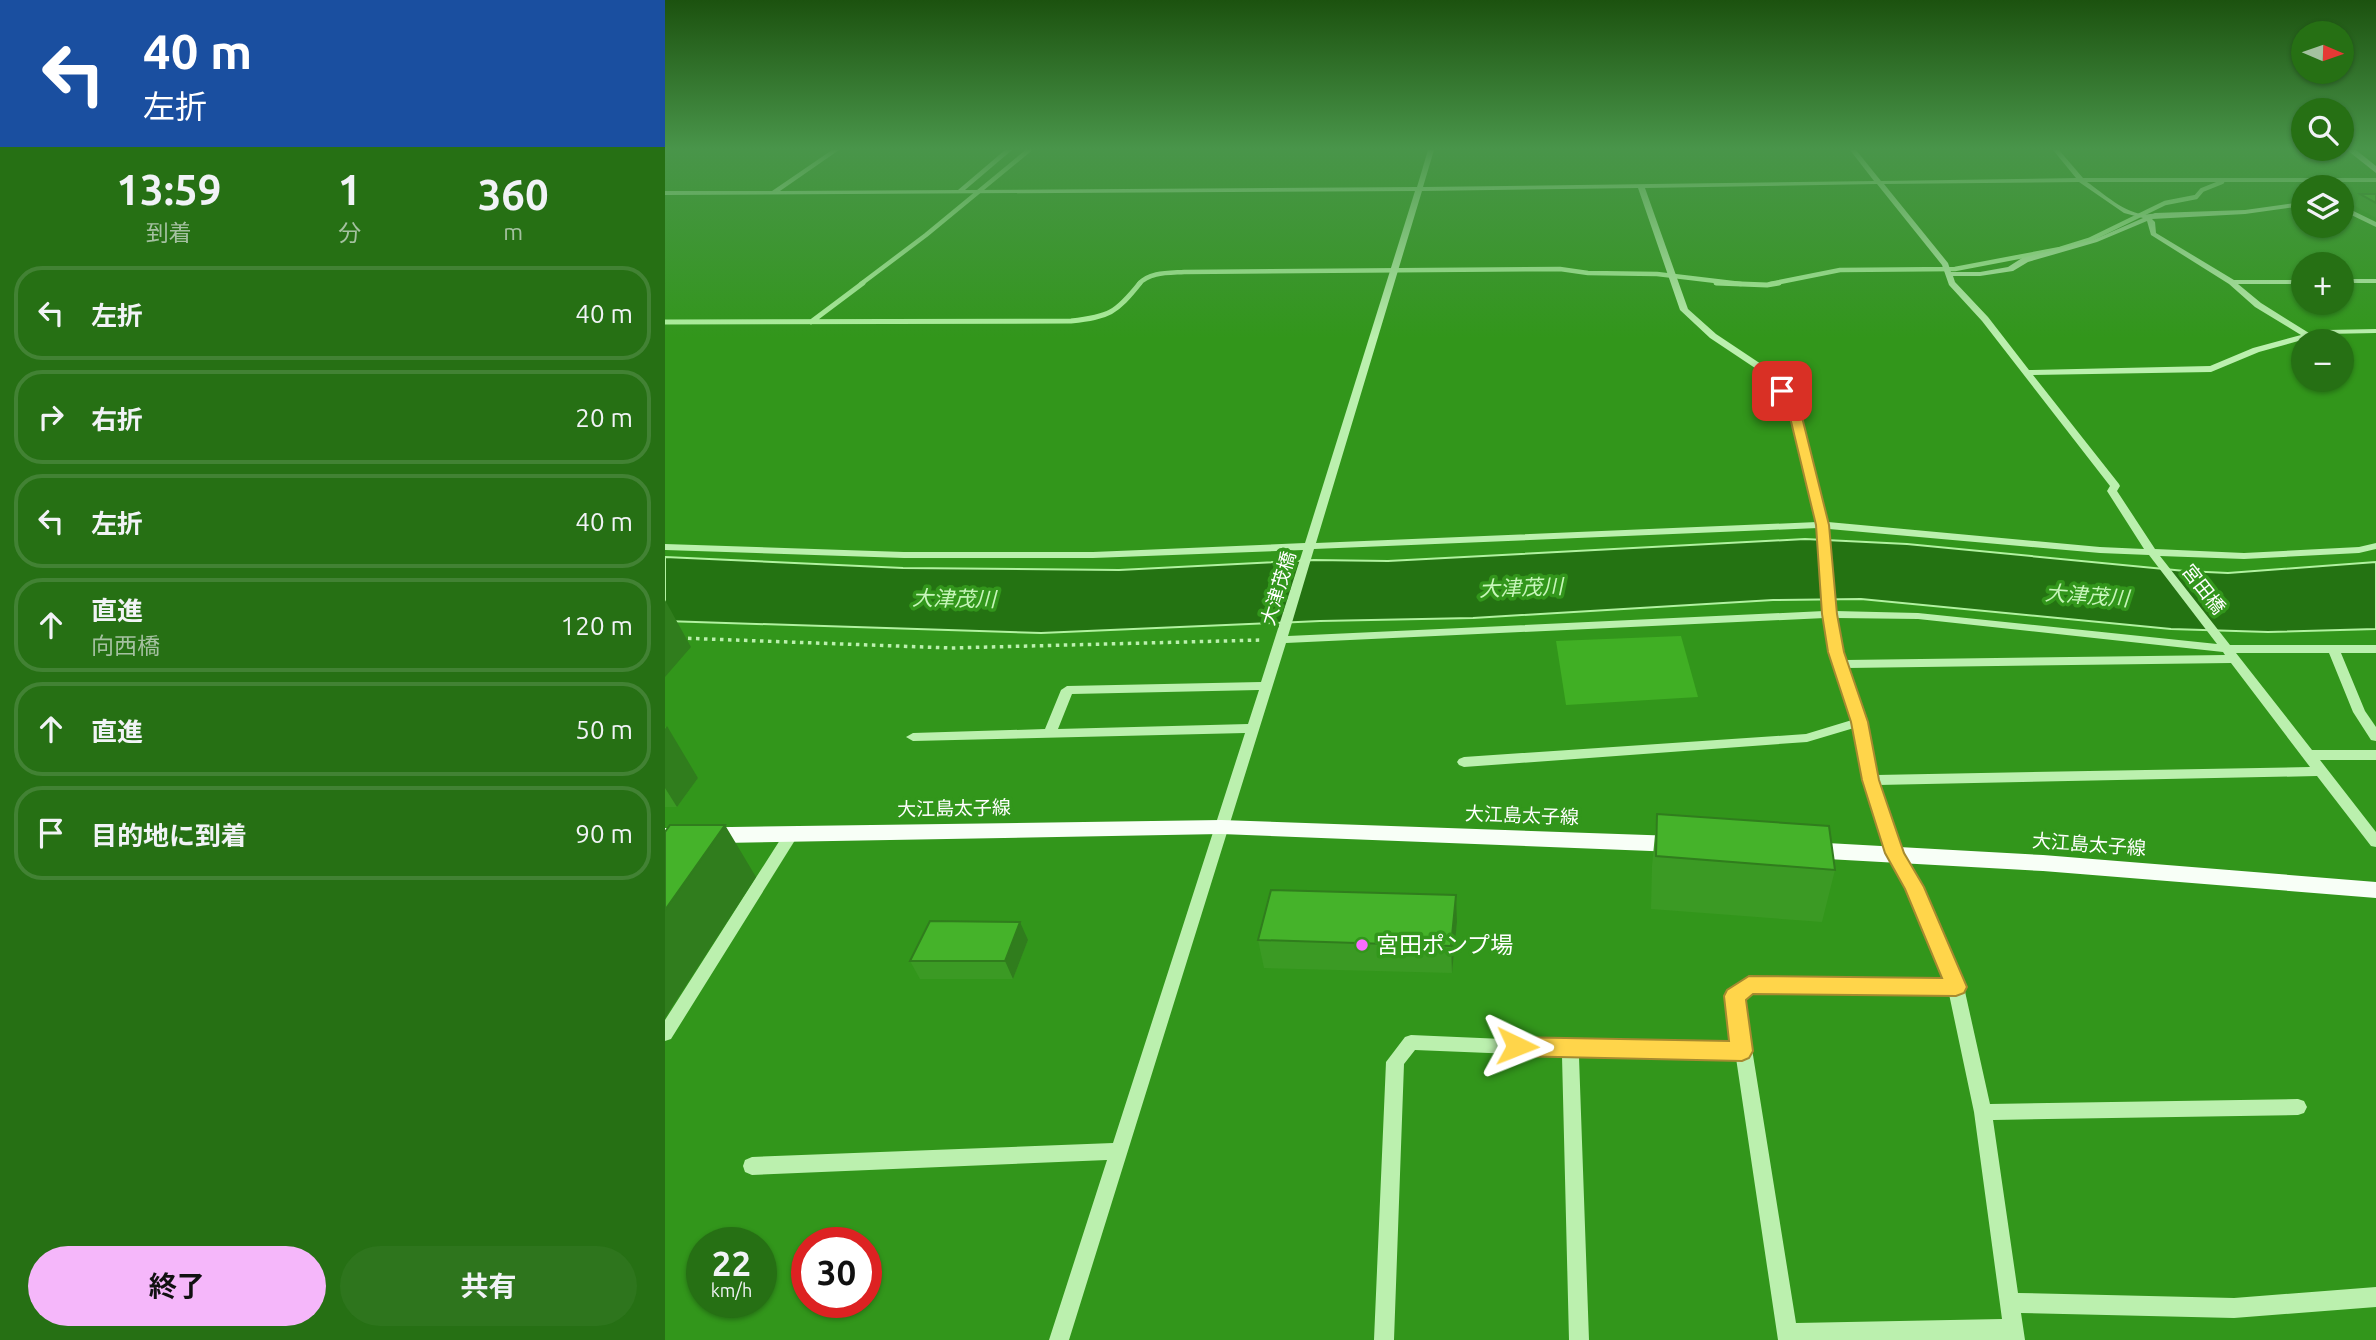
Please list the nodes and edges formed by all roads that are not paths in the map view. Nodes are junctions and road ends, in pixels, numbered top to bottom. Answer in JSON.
{"nodes":[{"id":1,"x":1412,"y":213,"type":"edge"},
{"id":2,"x":1650,"y":213,"type":"edge"},
{"id":3,"x":1903,"y":213,"type":"edge"},
{"id":4,"x":2128,"y":213,"type":"edge"},
{"id":5,"x":2235,"y":213,"type":"edge"},
{"id":6,"x":2354,"y":214,"type":"edge"},
{"id":7,"x":2147,"y":217,"type":"junction"},
{"id":8,"x":2376,"y":225,"type":"edge"},
{"id":9,"x":1949,"y":274,"type":"junction"},
{"id":10,"x":2354,"y":281,"type":"edge"},
{"id":11,"x":2376,"y":281,"type":"edge"},
{"id":12,"x":2232,"y":282,"type":"junction"},
{"id":13,"x":2291,"y":282,"type":"edge"},
{"id":14,"x":2296,"y":329,"type":"edge"},
{"id":15,"x":2354,"y":331,"type":"edge"},
{"id":16,"x":2376,"y":331,"type":"edge"},
{"id":17,"x":2291,"y":341,"type":"edge"},
{"id":18,"x":2028,"y":373,"type":"junction"},
{"id":19,"x":1823,"y":525,"type":"junction"},
{"id":20,"x":1309,"y":546,"type":"junction"},
{"id":21,"x":2376,"y":546,"type":"edge"},
{"id":22,"x":665,"y":547,"type":"edge"},
{"id":23,"x":2151,"y":551,"type":"junction"},
{"id":24,"x":1829,"y":614,"type":"junction"},
{"id":25,"x":1281,"y":640,"type":"junction"},
{"id":26,"x":2376,"y":649,"type":"edge"},
{"id":27,"x":2334,"y":650,"type":"junction"},
{"id":28,"x":2233,"y":654,"type":"junction"},
{"id":29,"x":1840,"y":664,"type":"junction"},
{"id":30,"x":1266,"y":686,"type":"junction"},
{"id":31,"x":1859,"y":722,"type":"junction"},
{"id":32,"x":1252,"y":728,"type":"junction"},
{"id":33,"x":2374,"y":731,"type":"edge"},
{"id":34,"x":1050,"y":733,"type":"junction"},
{"id":35,"x":913,"y":737,"type":"dead end"},
{"id":36,"x":2310,"y":755,"type":"junction"},
{"id":37,"x":2376,"y":755,"type":"edge"},
{"id":38,"x":1464,"y":762,"type":"dead end"},
{"id":39,"x":2323,"y":772,"type":"junction"},
{"id":40,"x":1870,"y":780,"type":"junction"},
{"id":41,"x":1221,"y":827,"type":"junction"},
{"id":42,"x":792,"y":833,"type":"junction"},
{"id":43,"x":665,"y":836,"type":"edge"},
{"id":44,"x":2376,"y":842,"type":"edge"},
{"id":45,"x":1692,"y":845,"type":"edge"},
{"id":46,"x":1787,"y":849,"type":"edge"},
{"id":47,"x":1895,"y":853,"type":"junction"},
{"id":48,"x":2376,"y":890,"type":"edge"},
{"id":49,"x":1956,"y":987,"type":"junction"},
{"id":50,"x":665,"y":1034,"type":"edge"},
{"id":51,"x":1570,"y":1049,"type":"junction"},
{"id":52,"x":1742,"y":1051,"type":"junction"},
{"id":53,"x":2298,"y":1107,"type":"dead end"},
{"id":54,"x":1983,"y":1112,"type":"junction"},
{"id":55,"x":1118,"y":1151,"type":"junction"},
{"id":56,"x":752,"y":1166,"type":"dead end"},
{"id":57,"x":2376,"y":1297,"type":"edge"},
{"id":58,"x":2011,"y":1303,"type":"junction"},
{"id":59,"x":2014,"y":1335,"type":"edge"},
{"id":60,"x":1787,"y":1336,"type":"edge"},
{"id":61,"x":1059,"y":1340,"type":"edge"},
{"id":62,"x":1384,"y":1340,"type":"edge"},
{"id":63,"x":1579,"y":1340,"type":"edge"}],
"edges":[{"from":1,"to":20,"type":"street"},
{"from":2,"to":19,"type":"street"},
{"from":3,"to":9,"type":"street","name":"宮田橋"},
{"from":4,"to":7,"type":"street"},
{"from":5,"to":7,"type":"street"},
{"from":6,"to":8,"type":"street"},
{"from":7,"to":9,"type":"street"},
{"from":7,"to":12,"type":"street"},
{"from":9,"to":18,"type":"street","name":"宮田橋"},
{"from":10,"to":11,"type":"street"},
{"from":12,"to":13,"type":"street"},
{"from":12,"to":14,"type":"street"},
{"from":15,"to":16,"type":"street"},
{"from":17,"to":18,"type":"street"},
{"from":18,"to":23,"type":"street","name":"宮田橋"},
{"from":19,"to":20,"type":"street"},
{"from":19,"to":23,"type":"street"},
{"from":19,"to":24,"type":"street"},
{"from":20,"to":22,"type":"street"},
{"from":20,"to":25,"type":"street","name":"大津茂橋"},
{"from":21,"to":23,"type":"street"},
{"from":23,"to":28,"type":"street","name":"宮田橋"},
{"from":24,"to":25,"type":"street"},
{"from":24,"to":28,"type":"street"},
{"from":24,"to":29,"type":"street"},
{"from":25,"to":30,"type":"street","name":"大津茂橋"},
{"from":26,"to":27,"type":"street"},
{"from":27,"to":28,"type":"street"},
{"from":27,"to":33,"type":"street"},
{"from":28,"to":29,"type":"street"},
{"from":28,"to":36,"type":"street","name":"宮田橋"},
{"from":29,"to":31,"type":"street"},
{"from":30,"to":32,"type":"street","name":"大津茂橋"},
{"from":30,"to":34,"type":"street"},
{"from":31,"to":38,"type":"street"},
{"from":31,"to":40,"type":"street"},
{"from":32,"to":34,"type":"street"},
{"from":32,"to":41,"type":"street","name":"大津茂橋"},
{"from":34,"to":35,"type":"street"},
{"from":36,"to":37,"type":"street"},
{"from":36,"to":39,"type":"street","name":"宮田橋"},
{"from":39,"to":40,"type":"street"},
{"from":39,"to":44,"type":"street","name":"宮田橋"},
{"from":40,"to":47,"type":"street"},
{"from":41,"to":42,"type":"main road","name":"大江島太子線"},
{"from":41,"to":45,"type":"main road","name":"大江島太子線"},
{"from":41,"to":55,"type":"street","name":"大津茂橋"},
{"from":42,"to":43,"type":"main road","name":"大江島太子線"},
{"from":42,"to":50,"type":"street"},
{"from":46,"to":47,"type":"main road","name":"大江島太子線"},
{"from":47,"to":48,"type":"main road","name":"大江島太子線"},
{"from":47,"to":49,"type":"street"},
{"from":49,"to":52,"type":"street"},
{"from":49,"to":54,"type":"street"},
{"from":51,"to":52,"type":"street"},
{"from":51,"to":62,"type":"street"},
{"from":51,"to":63,"type":"street"},
{"from":52,"to":60,"type":"street"},
{"from":53,"to":54,"type":"street"},
{"from":54,"to":58,"type":"street"},
{"from":55,"to":56,"type":"street"},
{"from":55,"to":61,"type":"street","name":"大津茂橋"},
{"from":57,"to":58,"type":"street"},
{"from":58,"to":59,"type":"street"},
{"from":59,"to":60,"type":"street"}]}
